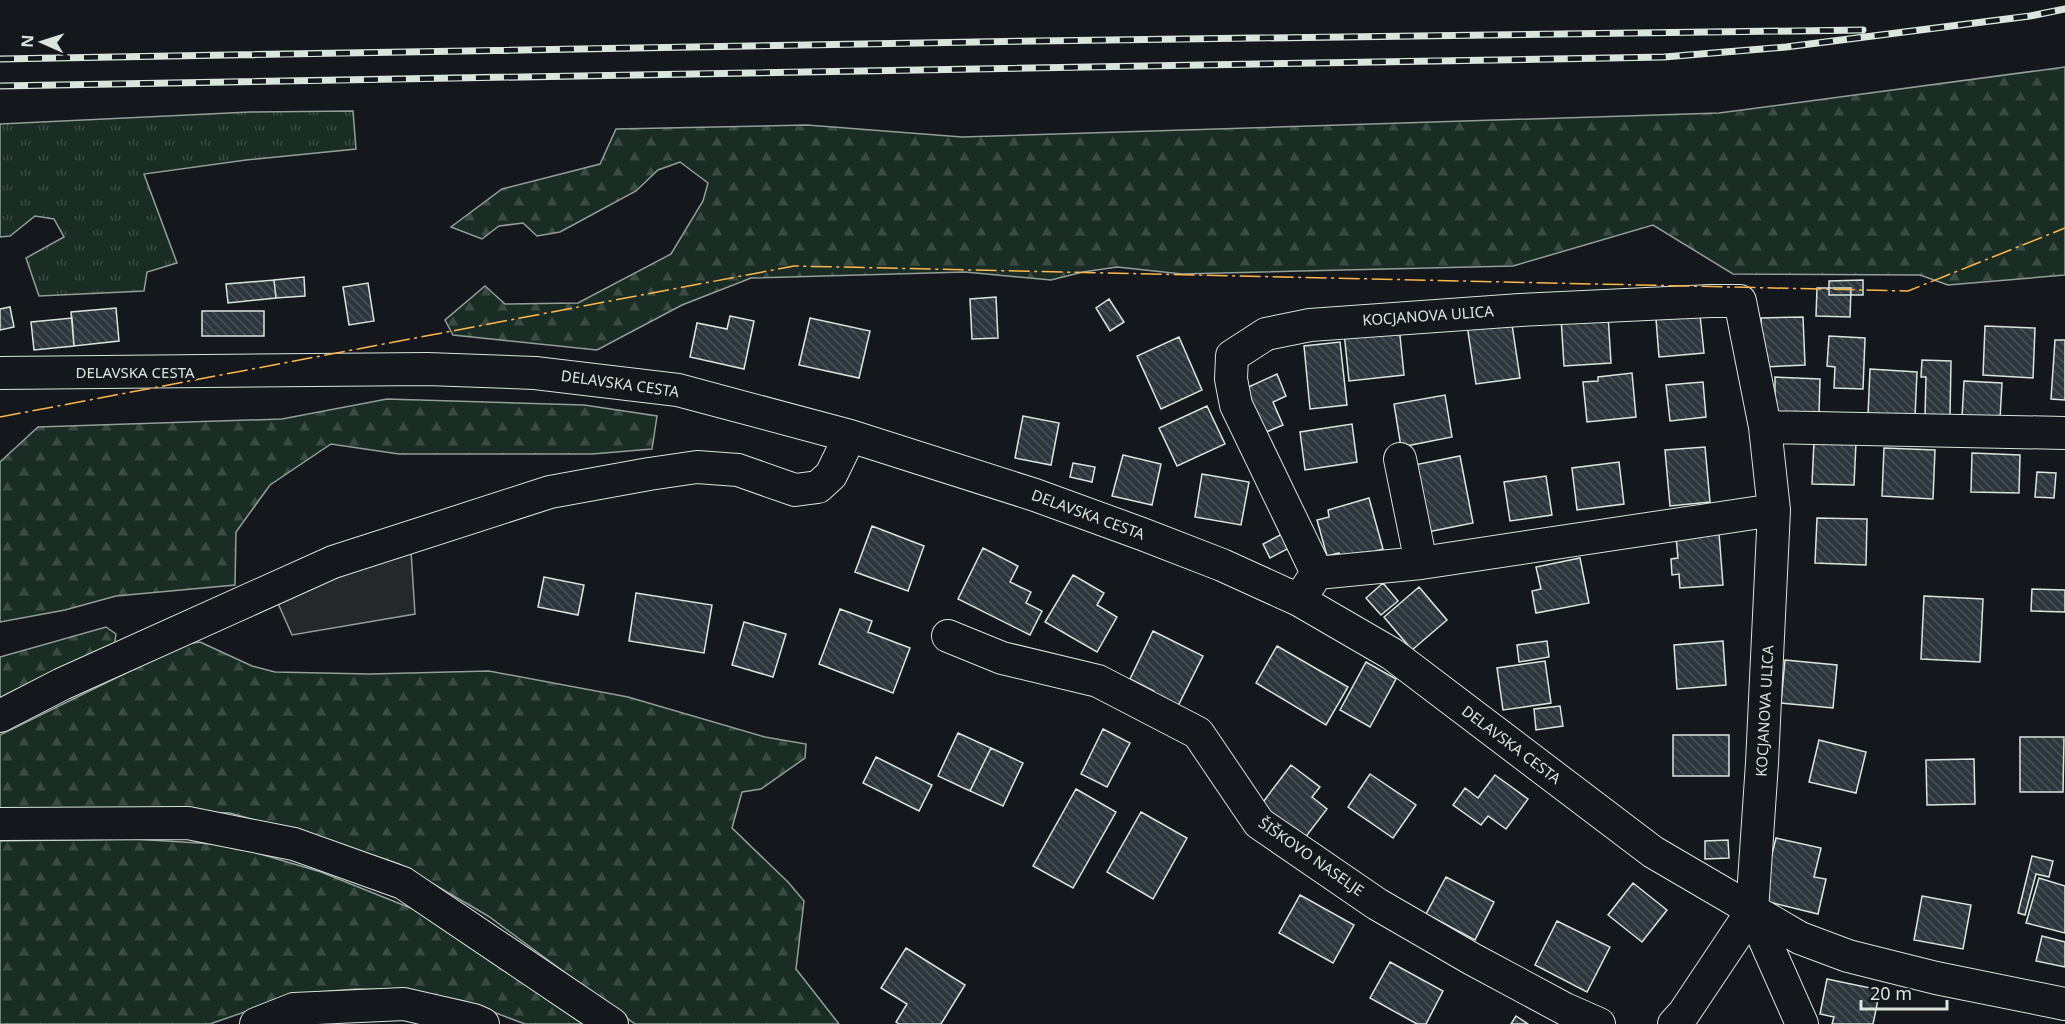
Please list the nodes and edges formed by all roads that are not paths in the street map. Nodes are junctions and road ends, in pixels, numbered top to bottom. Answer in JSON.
{"nodes":[{"id":1,"x":0,"y":373,"type":"edge"},
{"id":2,"x":1765,"y":427,"type":"junction"},
{"id":3,"x":2065,"y":432,"type":"edge"},
{"id":4,"x":850,"y":436,"type":"junction"},
{"id":5,"x":1400,"y":459,"type":"dead end"},
{"id":6,"x":1774,"y":510,"type":"junction"},
{"id":7,"x":1421,"y":563,"type":"junction"},
{"id":8,"x":1317,"y":573,"type":"junction"},
{"id":9,"x":1299,"y":600,"type":"junction"},
{"id":10,"x":948,"y":636,"type":"dead end"},
{"id":11,"x":0,"y":716,"type":"edge"},
{"id":12,"x":0,"y":824,"type":"edge"},
{"id":13,"x":1752,"y":911,"type":"junction"},
{"id":14,"x":2065,"y":1004,"type":"edge"},
{"id":15,"x":256,"y":1024,"type":"edge"},
{"id":16,"x":483,"y":1024,"type":"edge"},
{"id":17,"x":612,"y":1024,"type":"edge"},
{"id":18,"x":1599,"y":1024,"type":"edge"},
{"id":19,"x":1674,"y":1024,"type":"edge"},
{"id":20,"x":1802,"y":1024,"type":"edge"}],
"edges":[{"from":1,"to":4,"type":"street","name":"DELAVSKA CESTA"},
{"from":2,"to":3,"type":"street"},
{"from":2,"to":6,"type":"street","name":"KOCJANOVA ULICA"},
{"from":2,"to":8,"type":"street","name":"KOCJANOVA ULICA"},
{"from":4,"to":9,"type":"street","name":"DELAVSKA CESTA"},
{"from":4,"to":11,"type":"street"},
{"from":5,"to":7,"type":"street"},
{"from":6,"to":7,"type":"street"},
{"from":6,"to":13,"type":"street","name":"KOCJANOVA ULICA"},
{"from":7,"to":8,"type":"street"},
{"from":8,"to":9,"type":"street"},
{"from":9,"to":13,"type":"street","name":"DELAVSKA CESTA"},
{"from":10,"to":18,"type":"street","name":"ŠIŠKOVO NASELJE"},
{"from":12,"to":17,"type":"street"},
{"from":13,"to":14,"type":"street","name":"DELAVSKA CESTA"},
{"from":13,"to":19,"type":"street"},
{"from":13,"to":20,"type":"street"},
{"from":15,"to":16,"type":"street"}]}
